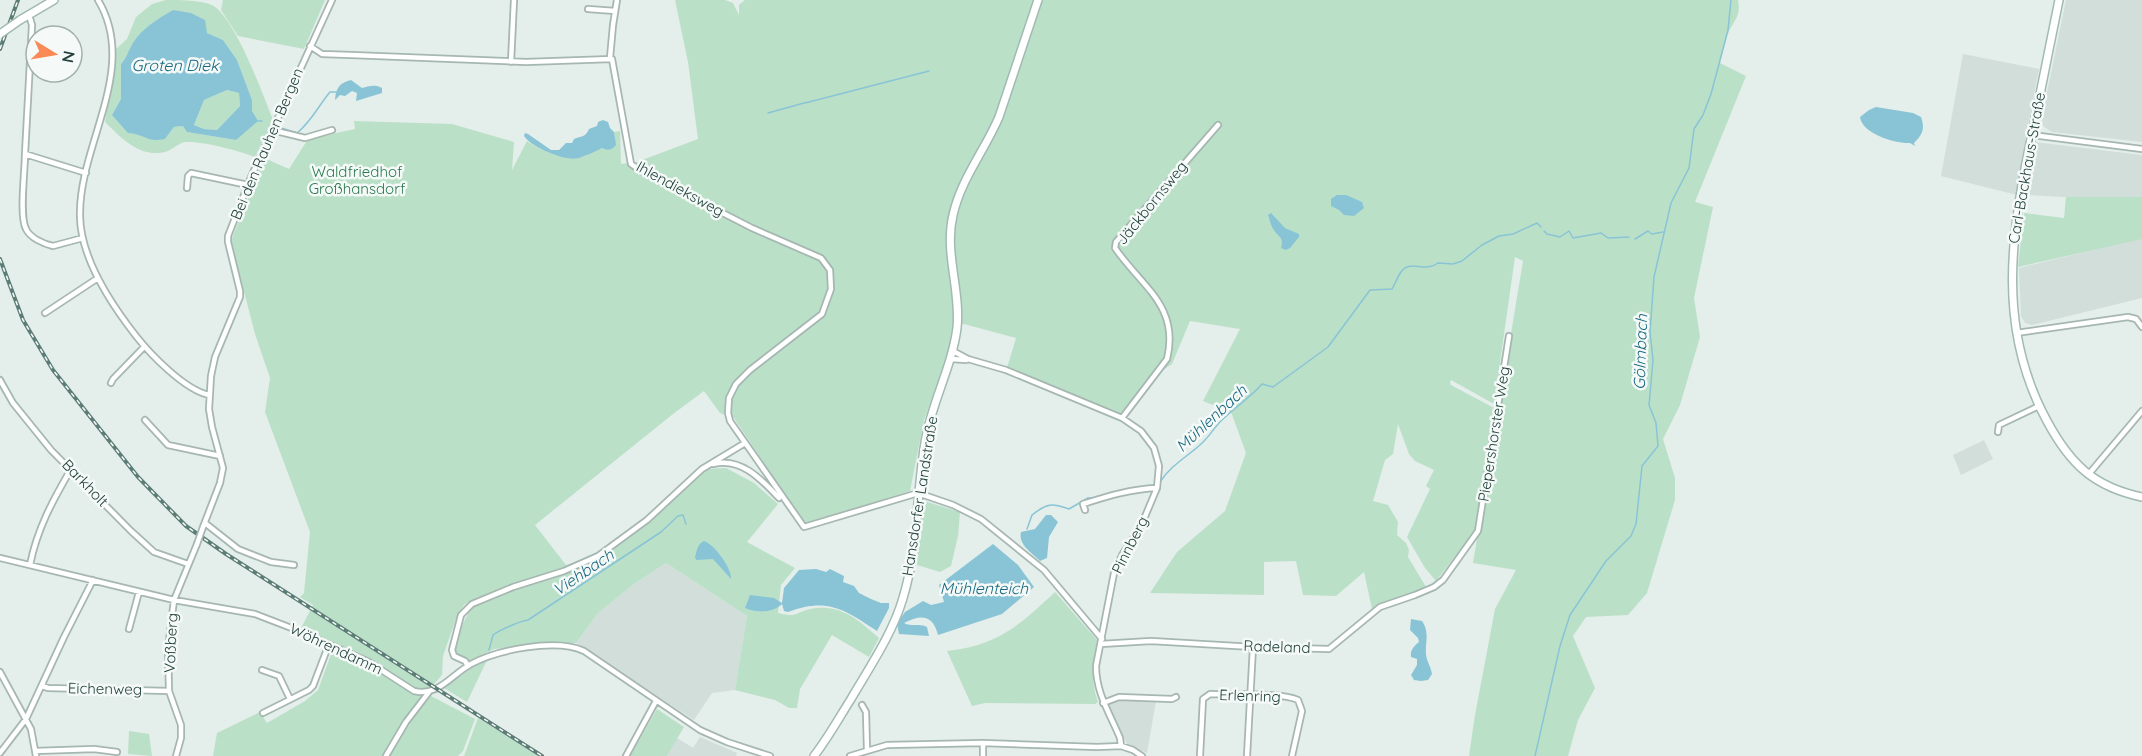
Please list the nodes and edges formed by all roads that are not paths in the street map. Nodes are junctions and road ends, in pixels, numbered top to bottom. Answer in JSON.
{"nodes":[{"id":1,"x":54,"y":0,"type":"edge"},
{"id":2,"x":98,"y":0,"type":"edge"},
{"id":3,"x":332,"y":0,"type":"edge"},
{"id":4,"x":514,"y":0,"type":"edge"},
{"id":5,"x":617,"y":0,"type":"edge"},
{"id":6,"x":1038,"y":0,"type":"edge"},
{"id":7,"x":2059,"y":0,"type":"edge"},
{"id":8,"x":588,"y":9,"type":"dead end"},
{"id":9,"x":615,"y":11,"type":"junction"},
{"id":10,"x":29,"y":14,"type":"junction"},
{"id":11,"x":0,"y":34,"type":"edge"},
{"id":12,"x":310,"y":46,"type":"junction"},
{"id":13,"x":610,"y":58,"type":"junction"},
{"id":14,"x":511,"y":62,"type":"junction"},
{"id":15,"x":1218,"y":124,"type":"dead end"},
{"id":16,"x":272,"y":130,"type":"junction"},
{"id":17,"x":332,"y":130,"type":"dead end"},
{"id":18,"x":2032,"y":135,"type":"junction"},
{"id":19,"x":2142,"y":149,"type":"edge"},
{"id":20,"x":25,"y":154,"type":"junction"},
{"id":21,"x":86,"y":173,"type":"junction"},
{"id":22,"x":248,"y":185,"type":"junction"},
{"id":23,"x":187,"y":188,"type":"dead end"},
{"id":24,"x":83,"y":238,"type":"junction"},
{"id":25,"x":98,"y":278,"type":"junction"},
{"id":26,"x":45,"y":313,"type":"dead end"},
{"id":27,"x":2142,"y":327,"type":"edge"},
{"id":28,"x":2016,"y":333,"type":"junction"},
{"id":29,"x":1509,"y":336,"type":"dead end"},
{"id":30,"x":144,"y":346,"type":"junction"},
{"id":31,"x":953,"y":351,"type":"junction"},
{"id":32,"x":951,"y":359,"type":"junction"},
{"id":33,"x":968,"y":359,"type":"junction"},
{"id":34,"x":0,"y":380,"type":"edge"},
{"id":35,"x":111,"y":383,"type":"dead end"},
{"id":36,"x":209,"y":396,"type":"junction"},
{"id":37,"x":2039,"y":406,"type":"junction"},
{"id":38,"x":2142,"y":411,"type":"edge"},
{"id":39,"x":1122,"y":418,"type":"junction"},
{"id":40,"x":145,"y":420,"type":"dead end"},
{"id":41,"x":1998,"y":432,"type":"dead end"},
{"id":42,"x":745,"y":443,"type":"junction"},
{"id":43,"x":220,"y":456,"type":"junction"},
{"id":44,"x":71,"y":469,"type":"junction"},
{"id":45,"x":702,"y":469,"type":"junction"},
{"id":46,"x":2088,"y":475,"type":"junction"},
{"id":47,"x":1157,"y":488,"type":"junction"},
{"id":48,"x":918,"y":493,"type":"junction"},
{"id":49,"x":2142,"y":497,"type":"edge"},
{"id":50,"x":789,"y":508,"type":"junction"},
{"id":51,"x":1085,"y":510,"type":"dead end"},
{"id":52,"x":204,"y":525,"type":"junction"},
{"id":53,"x":1478,"y":531,"type":"joint"},
{"id":54,"x":0,"y":558,"type":"edge"},
{"id":55,"x":188,"y":564,"type":"junction"},
{"id":56,"x":30,"y":565,"type":"junction"},
{"id":57,"x":294,"y":565,"type":"dead end"},
{"id":58,"x":93,"y":580,"type":"junction"},
{"id":59,"x":139,"y":592,"type":"junction"},
{"id":60,"x":174,"y":600,"type":"junction"},
{"id":61,"x":129,"y":629,"type":"dead end"},
{"id":62,"x":1101,"y":641,"type":"junction"},
{"id":63,"x":329,"y":644,"type":"junction"},
{"id":64,"x":1253,"y":647,"type":"junction"},
{"id":65,"x":468,"y":666,"type":"junction"},
{"id":66,"x":262,"y":670,"type":"dead end"},
{"id":67,"x":0,"y":672,"type":"edge"},
{"id":68,"x":42,"y":686,"type":"junction"},
{"id":69,"x":169,"y":691,"type":"junction"},
{"id":70,"x":429,"y":692,"type":"junction"},
{"id":71,"x":1250,"y":696,"type":"junction"},
{"id":72,"x":1176,"y":697,"type":"dead end"},
{"id":73,"x":290,"y":699,"type":"junction"},
{"id":74,"x":656,"y":701,"type":"junction"},
{"id":75,"x":1103,"y":703,"type":"junction"},
{"id":76,"x":862,"y":705,"type":"dead end"},
{"id":77,"x":263,"y":713,"type":"dead end"},
{"id":78,"x":26,"y":719,"type":"junction"},
{"id":79,"x":825,"y":741,"type":"junction"},
{"id":80,"x":983,"y":743,"type":"junction"},
{"id":81,"x":1121,"y":746,"type":"junction"},
{"id":82,"x":1097,"y":747,"type":"junction"},
{"id":83,"x":867,"y":750,"type":"junction"},
{"id":84,"x":117,"y":752,"type":"dead end"},
{"id":85,"x":822,"y":752,"type":"edge"},
{"id":86,"x":0,"y":753,"type":"edge"},
{"id":87,"x":36,"y":754,"type":"edge"},
{"id":88,"x":176,"y":756,"type":"edge"},
{"id":89,"x":386,"y":756,"type":"edge"},
{"id":90,"x":626,"y":756,"type":"edge"},
{"id":91,"x":770,"y":756,"type":"edge"},
{"id":92,"x":816,"y":756,"type":"edge"},
{"id":93,"x":850,"y":756,"type":"edge"},
{"id":94,"x":983,"y":756,"type":"edge"},
{"id":95,"x":1098,"y":756,"type":"edge"},
{"id":96,"x":1142,"y":756,"type":"edge"},
{"id":97,"x":1200,"y":756,"type":"edge"},
{"id":98,"x":1247,"y":756,"type":"edge"},
{"id":99,"x":1292,"y":756,"type":"edge"}],
"edges":[{"from":1,"to":10,"type":"main road"},
{"from":2,"to":21,"type":"street"},
{"from":3,"to":12,"type":"street","name":"Bei den Rauhen Bergen"},
{"from":4,"to":14,"type":"street"},
{"from":5,"to":9,"type":"street"},
{"from":6,"to":31,"type":"main road","name":"Hansdorfer Landstraße"},
{"from":7,"to":18,"type":"main road","name":"Carl-Backhaus-Straße"},
{"from":8,"to":9,"type":"street"},
{"from":9,"to":13,"type":"street"},
{"from":10,"to":11,"type":"main road","bridge":true},
{"from":10,"to":20,"type":"street"},
{"from":12,"to":14,"type":"street"},
{"from":12,"to":16,"type":"street","name":"Bei den Rauhen Bergen"},
{"from":13,"to":14,"type":"street"},
{"from":13,"to":42,"type":"street","name":"Ihlendieksweg"},
{"from":15,"to":39,"type":"street","name":"Jäckbornsweg"},
{"from":16,"to":17,"type":"street"},
{"from":16,"to":22,"type":"street","name":"Bei den Rauhen Bergen"},
{"from":18,"to":19,"type":"street"},
{"from":18,"to":28,"type":"main road","name":"Carl-Backhaus-Straße"},
{"from":20,"to":21,"type":"street"},
{"from":20,"to":24,"type":"street"},
{"from":21,"to":24,"type":"street"},
{"from":22,"to":23,"type":"street"},
{"from":22,"to":36,"type":"street","name":"Bei den Rauhen Bergen"},
{"from":24,"to":25,"type":"street"},
{"from":25,"to":26,"type":"street"},
{"from":25,"to":30,"type":"street"},
{"from":27,"to":28,"type":"street"},
{"from":28,"to":37,"type":"main road","name":"Carl-Backhaus-Straße"},
{"from":29,"to":53,"type":"street","name":"Piepershorster Weg"},
{"from":30,"to":35,"type":"street"},
{"from":30,"to":36,"type":"street"},
{"from":31,"to":32,"type":"main road","name":"Hansdorfer Landstraße"},
{"from":31,"to":33,"type":"street"},
{"from":32,"to":33,"type":"street"},
{"from":32,"to":48,"type":"main road","name":"Hansdorfer Landstraße"},
{"from":33,"to":39,"type":"street"},
{"from":34,"to":44,"type":"street","name":"Barkholt"},
{"from":36,"to":43,"type":"street","name":"Bei den Rauhen Bergen"},
{"from":37,"to":41,"type":"street"},
{"from":37,"to":46,"type":"main road","name":"Carl-Backhaus-Straße"},
{"from":38,"to":46,"type":"street"},
{"from":39,"to":47,"type":"street","name":"Pinnberg"},
{"from":40,"to":43,"type":"street"},
{"from":42,"to":45,"type":"street"},
{"from":42,"to":50,"type":"street"},
{"from":43,"to":52,"type":"street","name":"Bei den Rauhen Bergen"},
{"from":44,"to":55,"type":"street","name":"Barkholt"},
{"from":44,"to":56,"type":"street"},
{"from":45,"to":50,"type":"street"},
{"from":45,"to":65,"type":"street"},
{"from":46,"to":49,"type":"main road","name":"Carl-Backhaus-Straße"},
{"from":47,"to":51,"type":"street"},
{"from":47,"to":62,"type":"street","name":"Pinnberg"},
{"from":48,"to":50,"type":"street"},
{"from":48,"to":62,"type":"street"},
{"from":48,"to":79,"type":"main road","name":"Hansdorfer Landstraße"},
{"from":52,"to":55,"type":"street","name":"Bei den Rauhen Bergen","bridge":true},
{"from":52,"to":57,"type":"street"},
{"from":53,"to":64,"type":"street","name":"Radeland"},
{"from":54,"to":56,"type":"street","name":"Wöhrendamm"},
{"from":55,"to":60,"type":"street","name":"Bei den Rauhen Bergen"},
{"from":56,"to":58,"type":"street","name":"Wöhrendamm"},
{"from":58,"to":59,"type":"street","name":"Wöhrendamm"},
{"from":58,"to":68,"type":"street"},
{"from":59,"to":60,"type":"street","name":"Wöhrendamm"},
{"from":59,"to":61,"type":"street"},
{"from":60,"to":63,"type":"street","name":"Wöhrendamm"},
{"from":60,"to":69,"type":"street","name":"Voßberg"},
{"from":62,"to":64,"type":"street","name":"Radeland"},
{"from":62,"to":75,"type":"street","name":"Pinnberg"},
{"from":63,"to":70,"type":"street","name":"Wöhrendamm"},
{"from":63,"to":73,"type":"street"},
{"from":64,"to":71,"type":"street"},
{"from":65,"to":70,"type":"street"},
{"from":65,"to":74,"type":"street"},
{"from":66,"to":73,"type":"street"},
{"from":67,"to":78,"type":"street"},
{"from":68,"to":69,"type":"street","name":"Eichenweg"},
{"from":68,"to":78,"type":"street"},
{"from":69,"to":88,"type":"street","name":"Voßberg"},
{"from":70,"to":89,"type":"street"},
{"from":71,"to":97,"type":"street","name":"Erlenring"},
{"from":71,"to":98,"type":"street"},
{"from":71,"to":99,"type":"street","name":"Erlenring"},
{"from":72,"to":75,"type":"street"},
{"from":73,"to":77,"type":"street"},
{"from":74,"to":90,"type":"street"},
{"from":74,"to":91,"type":"street"},
{"from":75,"to":81,"type":"street","name":"Pinnberg"},
{"from":76,"to":83,"type":"street"},
{"from":78,"to":86,"type":"street"},
{"from":78,"to":87,"type":"street"},
{"from":79,"to":85,"type":"main road","name":"Hansdorfer Landstraße"},
{"from":79,"to":92,"type":"main road","name":"Hansdorfer Landstraße"},
{"from":80,"to":82,"type":"street"},
{"from":80,"to":83,"type":"street"},
{"from":80,"to":94,"type":"street"},
{"from":81,"to":82,"type":"street"},
{"from":81,"to":96,"type":"street"},
{"from":82,"to":95,"type":"street"},
{"from":83,"to":93,"type":"street"},
{"from":84,"to":87,"type":"street"},
{"from":85,"to":92,"type":"main road","name":"Hansdorfer Landstraße"}]}
